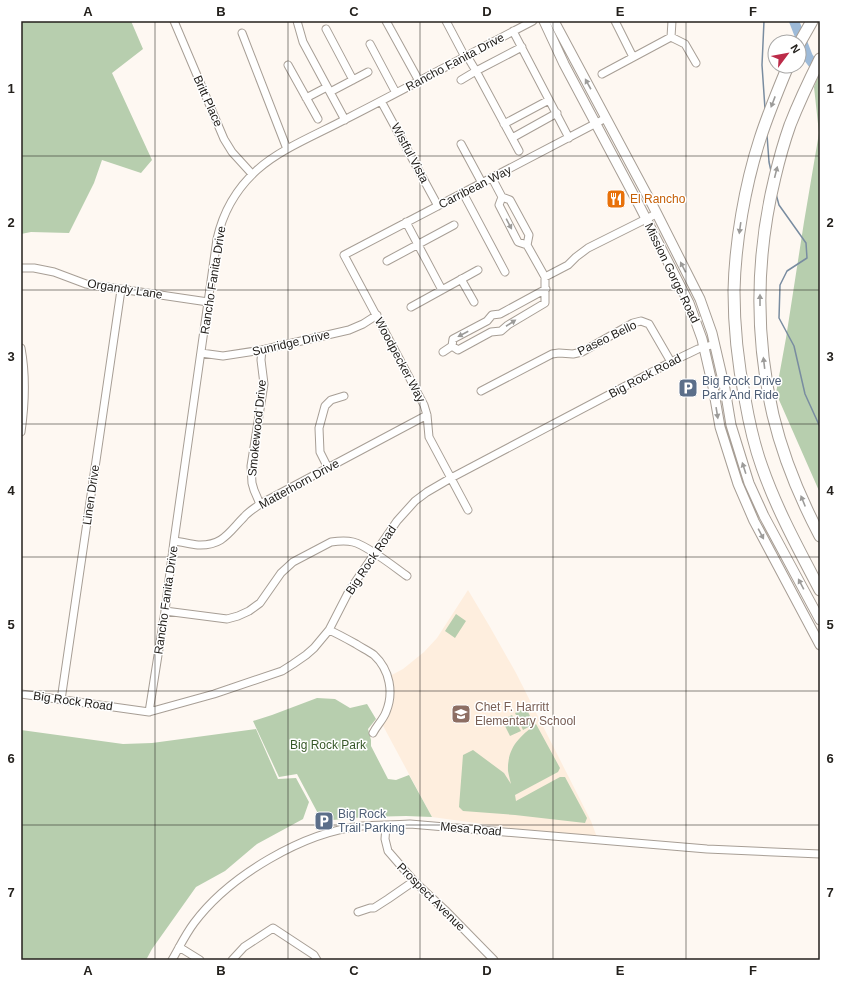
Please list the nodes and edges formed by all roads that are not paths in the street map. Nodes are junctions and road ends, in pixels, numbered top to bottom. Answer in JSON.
{"nodes":[{"id":1,"x":174,"y":21,"type":"edge"},
{"id":2,"x":297,"y":21,"type":"edge"},
{"id":3,"x":386,"y":21,"type":"edge"},
{"id":4,"x":446,"y":21,"type":"edge"},
{"id":5,"x":533,"y":21,"type":"edge"},
{"id":6,"x":544,"y":21,"type":"edge"},
{"id":7,"x":554,"y":21,"type":"edge"},
{"id":8,"x":615,"y":21,"type":"edge"},
{"id":9,"x":672,"y":21,"type":"edge"},
{"id":10,"x":812,"y":21,"type":"edge"},
{"id":11,"x":326,"y":29,"type":"dead end"},
{"id":12,"x":513,"y":32,"type":"junction"},
{"id":13,"x":242,"y":33,"type":"dead end"},
{"id":14,"x":805,"y":34,"type":"edge"},
{"id":15,"x":671,"y":38,"type":"junction"},
{"id":16,"x":370,"y":44,"type":"dead end"},
{"id":17,"x":522,"y":47,"type":"junction"},
{"id":18,"x":466,"y":56,"type":"junction"},
{"id":19,"x":633,"y":57,"type":"junction"},
{"id":20,"x":820,"y":59,"type":"edge"},
{"id":21,"x":696,"y":63,"type":"dead end"},
{"id":22,"x":288,"y":65,"type":"dead end"},
{"id":23,"x":476,"y":71,"type":"junction"},
{"id":24,"x":368,"y":72,"type":"dead end"},
{"id":25,"x":602,"y":74,"type":"dead end"},
{"id":26,"x":785,"y":74,"type":"edge"},
{"id":27,"x":353,"y":80,"type":"junction"},
{"id":28,"x":461,"y":80,"type":"dead end"},
{"id":29,"x":419,"y":81,"type":"junction"},
{"id":30,"x":329,"y":89,"type":"junction"},
{"id":31,"x":396,"y":93,"type":"junction"},
{"id":32,"x":306,"y":98,"type":"junction"},
{"id":33,"x":549,"y":100,"type":"junction"},
{"id":34,"x":382,"y":101,"type":"junction"},
{"id":35,"x":557,"y":114,"type":"junction"},
{"id":36,"x":606,"y":118,"type":"junction"},
{"id":37,"x":318,"y":119,"type":"dead end"},
{"id":38,"x":345,"y":120,"type":"junction"},
{"id":39,"x":504,"y":124,"type":"junction"},
{"id":40,"x":596,"y":124,"type":"junction"},
{"id":41,"x":512,"y":138,"type":"junction"},
{"id":42,"x":569,"y":138,"type":"junction"},
{"id":43,"x":461,"y":144,"type":"dead end"},
{"id":44,"x":287,"y":149,"type":"junction"},
{"id":45,"x":519,"y":151,"type":"dead end"},
{"id":46,"x":614,"y":157,"type":"junction"},
{"id":47,"x":252,"y":174,"type":"junction"},
{"id":48,"x":636,"y":175,"type":"junction"},
{"id":49,"x":492,"y":178,"type":"junction"},
{"id":50,"x":482,"y":183,"type":"junction"},
{"id":51,"x":463,"y":193,"type":"junction"},
{"id":52,"x":502,"y":197,"type":"junction"},
{"id":53,"x":438,"y":206,"type":"junction"},
{"id":54,"x":656,"y":214,"type":"junction"},
{"id":55,"x":646,"y":219,"type":"junction"},
{"id":56,"x":406,"y":222,"type":"junction"},
{"id":57,"x":454,"y":225,"type":"dead end"},
{"id":58,"x":418,"y":245,"type":"junction"},
{"id":59,"x":527,"y":245,"type":"junction"},
{"id":60,"x":344,"y":255,"type":"joint"},
{"id":61,"x":387,"y":261,"type":"dead end"},
{"id":62,"x":21,"y":268,"type":"edge"},
{"id":63,"x":478,"y":270,"type":"dead end"},
{"id":64,"x":505,"y":272,"type":"dead end"},
{"id":65,"x":545,"y":278,"type":"junction"},
{"id":66,"x":461,"y":279,"type":"junction"},
{"id":67,"x":121,"y":290,"type":"junction"},
{"id":68,"x":442,"y":290,"type":"junction"},
{"id":69,"x":546,"y":291,"type":"junction"},
{"id":70,"x":208,"y":302,"type":"junction"},
{"id":71,"x":474,"y":302,"type":"dead end"},
{"id":72,"x":411,"y":307,"type":"dead end"},
{"id":73,"x":377,"y":315,"type":"junction"},
{"id":74,"x":487,"y":321,"type":"junction"},
{"id":75,"x":494,"y":332,"type":"junction"},
{"id":76,"x":715,"y":344,"type":"junction"},
{"id":77,"x":452,"y":346,"type":"junction"},
{"id":78,"x":704,"y":347,"type":"junction"},
{"id":79,"x":21,"y":348,"type":"edge"},
{"id":80,"x":262,"y":350,"type":"junction"},
{"id":81,"x":443,"y":352,"type":"dead end"},
{"id":82,"x":201,"y":353,"type":"junction"},
{"id":83,"x":670,"y":362,"type":"junction"},
{"id":84,"x":482,"y":391,"type":"dead end"},
{"id":85,"x":344,"y":396,"type":"dead end"},
{"id":86,"x":427,"y":415,"type":"junction"},
{"id":87,"x":21,"y":432,"type":"edge"},
{"id":88,"x":328,"y":468,"type":"junction"},
{"id":89,"x":451,"y":478,"type":"junction"},
{"id":90,"x":260,"y":504,"type":"junction"},
{"id":91,"x":468,"y":510,"type":"dead end"},
{"id":92,"x":820,"y":536,"type":"edge"},
{"id":93,"x":174,"y":541,"type":"junction"},
{"id":94,"x":374,"y":554,"type":"junction"},
{"id":95,"x":407,"y":576,"type":"dead end"},
{"id":96,"x":820,"y":590,"type":"edge"},
{"id":97,"x":165,"y":611,"type":"junction"},
{"id":98,"x":820,"y":620,"type":"edge"},
{"id":99,"x":329,"y":630,"type":"junction"},
{"id":100,"x":820,"y":644,"type":"edge"},
{"id":101,"x":21,"y":694,"type":"edge"},
{"id":102,"x":61,"y":700,"type":"junction"},
{"id":103,"x":149,"y":712,"type":"junction"},
{"id":104,"x":373,"y":733,"type":"dead end"},
{"id":105,"x":386,"y":826,"type":"junction"},
{"id":106,"x":820,"y":854,"type":"edge"},
{"id":107,"x":414,"y":880,"type":"junction"},
{"id":108,"x":358,"y":912,"type":"dead end"},
{"id":109,"x":179,"y":947,"type":"junction"},
{"id":110,"x":172,"y":960,"type":"edge"},
{"id":111,"x":200,"y":960,"type":"edge"},
{"id":112,"x":232,"y":960,"type":"edge"},
{"id":113,"x":317,"y":960,"type":"edge"},
{"id":114,"x":494,"y":960,"type":"edge"}],
"edges":[{"from":1,"to":47,"type":"street","name":"Britt Place"},
{"from":2,"to":30,"type":"street"},
{"from":3,"to":29,"type":"street"},
{"from":4,"to":18,"type":"street"},
{"from":5,"to":12,"type":"street","name":"Rancho Fanita Drive"},
{"from":6,"to":40,"type":"main road","name":"Mission Gorge Road"},
{"from":36,"to":7,"type":"main road","name":"Mission Gorge Road","one_way":true},
{"from":8,"to":19,"type":"street"},
{"from":9,"to":15,"type":"street"},
{"from":10,"to":14,"type":"highway"},
{"from":11,"to":27,"type":"street"},
{"from":12,"to":17,"type":"street"},
{"from":12,"to":18,"type":"street","name":"Rancho Fanita Drive"},
{"from":13,"to":44,"type":"street"},
{"from":15,"to":19,"type":"street"},
{"from":15,"to":21,"type":"street"},
{"from":16,"to":31,"type":"street"},
{"from":17,"to":23,"type":"street"},
{"from":17,"to":33,"type":"street"},
{"from":18,"to":23,"type":"street"},
{"from":18,"to":29,"type":"street","name":"Rancho Fanita Drive"},
{"from":19,"to":25,"type":"street"},
{"from":92,"to":20,"type":"highway","one_way":true},
{"from":22,"to":32,"type":"street"},
{"from":23,"to":28,"type":"street"},
{"from":23,"to":39,"type":"street"},
{"from":24,"to":27,"type":"street"},
{"from":26,"to":96,"type":"highway","one_way":true},
{"from":27,"to":30,"type":"street"},
{"from":29,"to":31,"type":"street","name":"Rancho Fanita Drive"},
{"from":30,"to":32,"type":"street"},
{"from":30,"to":38,"type":"street"},
{"from":31,"to":34,"type":"street","name":"Rancho Fanita Drive"},
{"from":32,"to":37,"type":"street"},
{"from":33,"to":35,"type":"street"},
{"from":33,"to":39,"type":"street"},
{"from":34,"to":38,"type":"street","name":"Rancho Fanita Drive"},
{"from":34,"to":53,"type":"street","name":"Wistful Vista"},
{"from":35,"to":41,"type":"street"},
{"from":35,"to":42,"type":"street"},
{"from":36,"to":40,"type":"street","name":"Carribean Way"},
{"from":36,"to":48,"type":"main road","name":"Mission Gorge Road"},
{"from":38,"to":44,"type":"street","name":"Rancho Fanita Drive"},
{"from":39,"to":41,"type":"street"},
{"from":40,"to":42,"type":"street","name":"Carribean Way"},
{"from":40,"to":46,"type":"main road","name":"Mission Gorge Road"},
{"from":41,"to":45,"type":"street"},
{"from":42,"to":49,"type":"street","name":"Carribean Way"},
{"from":43,"to":50,"type":"street"},
{"from":44,"to":47,"type":"street","name":"Rancho Fanita Drive"},
{"from":46,"to":48,"type":"main road"},
{"from":46,"to":55,"type":"main road","name":"Mission Gorge Road"},
{"from":47,"to":70,"type":"street","name":"Rancho Fanita Drive"},
{"from":48,"to":54,"type":"main road","name":"Mission Gorge Road"},
{"from":49,"to":50,"type":"street","name":"Carribean Way"},
{"from":49,"to":52,"type":"street"},
{"from":50,"to":51,"type":"street","name":"Carribean Way"},
{"from":51,"to":53,"type":"street","name":"Carribean Way"},
{"from":51,"to":64,"type":"street"},
{"from":52,"to":59,"type":"street"},
{"from":52,"to":59,"type":"street","one_way":true},
{"from":53,"to":56,"type":"street","name":"Carribean Way"},
{"from":54,"to":55,"type":"street"},
{"from":76,"to":54,"type":"main road","name":"Mission Gorge Road","one_way":true},
{"from":55,"to":65,"type":"street"},
{"from":55,"to":78,"type":"main road","name":"Mission Gorge Road"},
{"from":56,"to":58,"type":"street"},
{"from":56,"to":60,"type":"street","name":"Carribean Way"},
{"from":57,"to":58,"type":"street"},
{"from":58,"to":61,"type":"street"},
{"from":58,"to":68,"type":"street"},
{"from":59,"to":65,"type":"street"},
{"from":60,"to":73,"type":"street","name":"Woodpecker Way"},
{"from":62,"to":67,"type":"street","name":"Organdy Lane"},
{"from":63,"to":66,"type":"street"},
{"from":65,"to":69,"type":"street"},
{"from":66,"to":68,"type":"street"},
{"from":66,"to":71,"type":"street"},
{"from":67,"to":70,"type":"street","name":"Organdy Lane"},
{"from":67,"to":102,"type":"street","name":"Linen Drive"},
{"from":68,"to":72,"type":"street"},
{"from":69,"to":74,"type":"street"},
{"from":75,"to":69,"type":"street","one_way":true},
{"from":70,"to":82,"type":"street","name":"Rancho Fanita Drive"},
{"from":73,"to":80,"type":"street","name":"Sunridge Drive"},
{"from":73,"to":86,"type":"street","name":"Woodpecker Way"},
{"from":74,"to":75,"type":"street"},
{"from":74,"to":77,"type":"street","one_way":true},
{"from":75,"to":77,"type":"street"},
{"from":76,"to":78,"type":"street","name":"Big Rock Road"},
{"from":98,"to":76,"type":"main road","name":"Mission Gorge Road","one_way":true},
{"from":77,"to":81,"type":"street"},
{"from":78,"to":83,"type":"street","name":"Big Rock Road"},
{"from":78,"to":100,"type":"main road","name":"Mission Gorge Road","one_way":true},
{"from":79,"to":87,"type":"street"},
{"from":80,"to":82,"type":"street","name":"Sunridge Drive"},
{"from":80,"to":90,"type":"street","name":"Smokewood Drive"},
{"from":82,"to":93,"type":"street","name":"Rancho Fanita Drive"},
{"from":83,"to":84,"type":"street","name":"Paseo Bello"},
{"from":83,"to":89,"type":"street","name":"Big Rock Road"},
{"from":85,"to":88,"type":"street"},
{"from":86,"to":88,"type":"street","name":"Matterhorn Drive"},
{"from":86,"to":89,"type":"street","name":"Woodpecker Way"},
{"from":88,"to":90,"type":"street","name":"Matterhorn Drive"},
{"from":89,"to":91,"type":"street","name":"Woodpecker Way"},
{"from":89,"to":94,"type":"street","name":"Big Rock Road"},
{"from":90,"to":93,"type":"street","name":"Matterhorn Drive"},
{"from":93,"to":97,"type":"street","name":"Rancho Fanita Drive"},
{"from":94,"to":95,"type":"street"},
{"from":94,"to":97,"type":"street"},
{"from":94,"to":99,"type":"street","name":"Big Rock Road"},
{"from":97,"to":103,"type":"street","name":"Rancho Fanita Drive"},
{"from":99,"to":103,"type":"street","name":"Big Rock Road"},
{"from":99,"to":104,"type":"street"},
{"from":101,"to":102,"type":"street","name":"Big Rock Road"},
{"from":102,"to":103,"type":"street","name":"Big Rock Road"},
{"from":105,"to":106,"type":"street","name":"Mesa Road"},
{"from":105,"to":107,"type":"street","name":"Prospect Avenue"},
{"from":105,"to":109,"type":"street","name":"Mesa Road"},
{"from":107,"to":108,"type":"street"},
{"from":107,"to":114,"type":"street","name":"Prospect Avenue"},
{"from":109,"to":110,"type":"street","name":"Mesa Road"},
{"from":109,"to":111,"type":"street"},
{"from":112,"to":113,"type":"street"}]}
